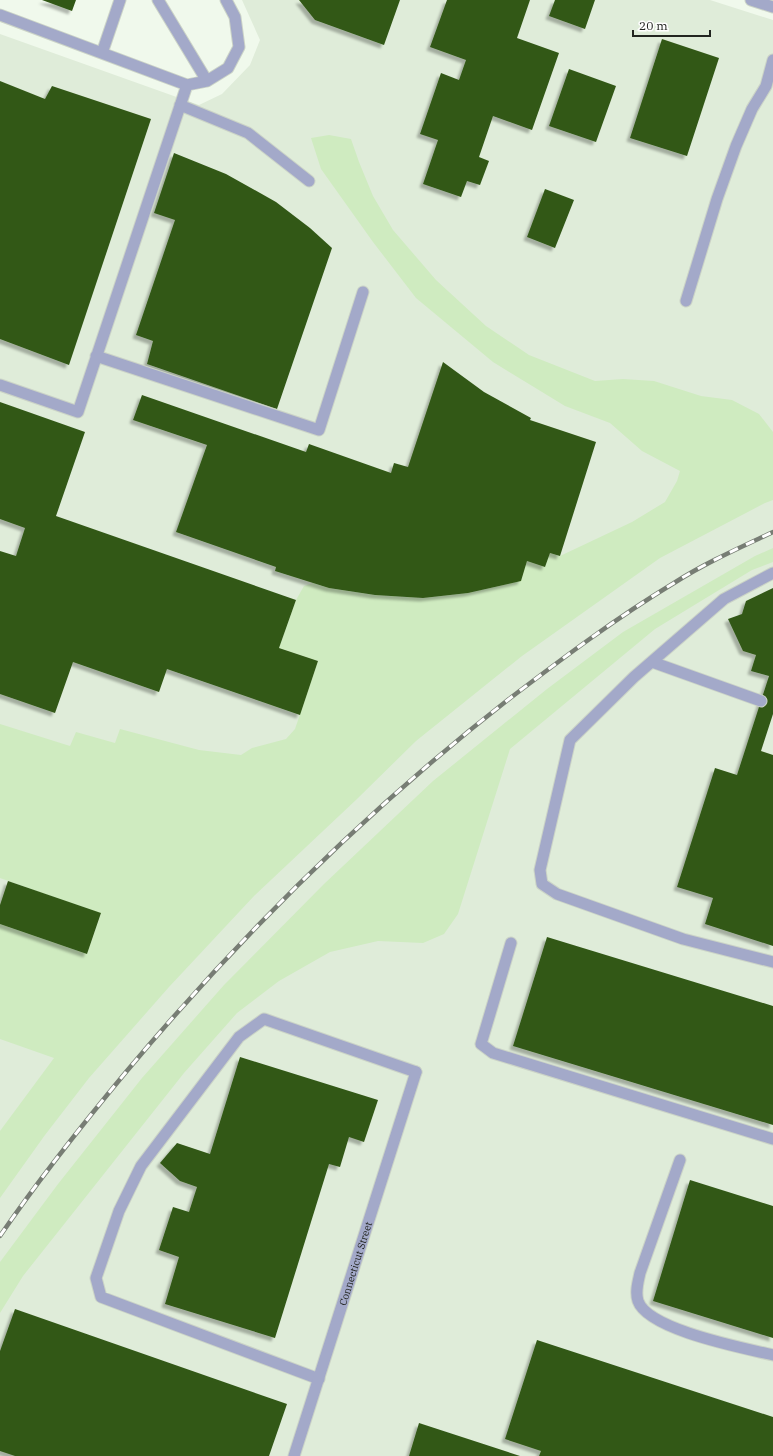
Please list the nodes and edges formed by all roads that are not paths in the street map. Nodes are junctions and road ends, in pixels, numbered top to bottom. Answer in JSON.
{"nodes":[{"id":1,"x":120,"y":0,"type":"edge"},
{"id":2,"x":158,"y":0,"type":"edge"},
{"id":3,"x":226,"y":0,"type":"edge"},
{"id":4,"x":751,"y":0,"type":"edge"},
{"id":5,"x":773,"y":7,"type":"edge"},
{"id":6,"x":0,"y":15,"type":"edge"},
{"id":7,"x":102,"y":53,"type":"junction"},
{"id":8,"x":773,"y":60,"type":"edge"},
{"id":9,"x":207,"y":81,"type":"junction"},
{"id":10,"x":187,"y":85,"type":"junction"},
{"id":11,"x":180,"y":106,"type":"junction"},
{"id":12,"x":309,"y":181,"type":"dead end"},
{"id":13,"x":363,"y":292,"type":"dead end"},
{"id":14,"x":686,"y":301,"type":"dead end"},
{"id":15,"x":96,"y":356,"type":"junction"},
{"id":16,"x":0,"y":385,"type":"edge"},
{"id":17,"x":773,"y":574,"type":"edge"},
{"id":18,"x":652,"y":662,"type":"junction"},
{"id":19,"x":761,"y":701,"type":"dead end"},
{"id":20,"x":511,"y":943,"type":"dead end"},
{"id":21,"x":773,"y":962,"type":"edge"},
{"id":22,"x":773,"y":1139,"type":"edge"},
{"id":23,"x":680,"y":1160,"type":"dead end"},
{"id":24,"x":773,"y":1355,"type":"edge"},
{"id":25,"x":319,"y":1379,"type":"junction"},
{"id":26,"x":294,"y":1456,"type":"edge"}],
"edges":[{"from":1,"to":7,"type":"street"},
{"from":2,"to":9,"type":"street"},
{"from":3,"to":9,"type":"street"},
{"from":4,"to":5,"type":"street"},
{"from":6,"to":7,"type":"street"},
{"from":7,"to":10,"type":"street"},
{"from":8,"to":14,"type":"street"},
{"from":9,"to":10,"type":"street"},
{"from":10,"to":11,"type":"street"},
{"from":11,"to":12,"type":"street"},
{"from":11,"to":15,"type":"street"},
{"from":13,"to":15,"type":"street"},
{"from":15,"to":16,"type":"street"},
{"from":17,"to":18,"type":"street"},
{"from":18,"to":19,"type":"street"},
{"from":18,"to":21,"type":"street"},
{"from":20,"to":22,"type":"street"},
{"from":23,"to":24,"type":"street"},
{"from":25,"to":25,"type":"street","name":"Connecticut Street"},
{"from":25,"to":26,"type":"street","name":"Connecticut Street"}]}
